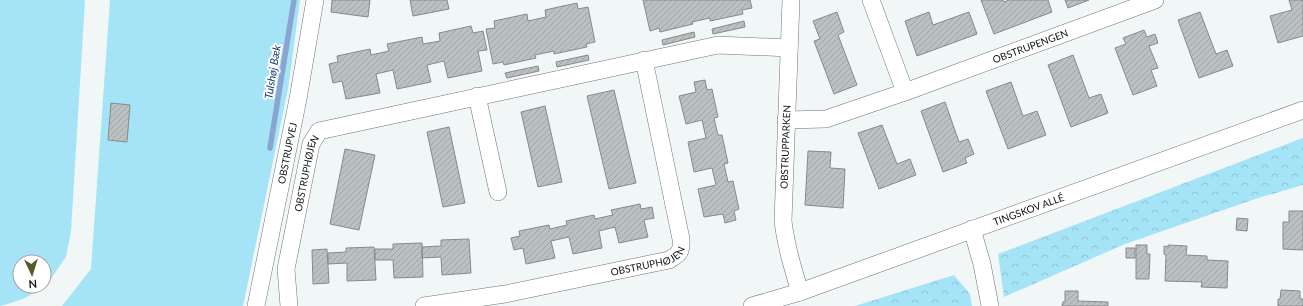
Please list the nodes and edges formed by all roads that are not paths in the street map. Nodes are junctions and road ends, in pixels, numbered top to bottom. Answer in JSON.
{"nodes":[{"id":1,"x":315,"y":0,"type":"edge"},
{"id":2,"x":791,"y":0,"type":"edge"},
{"id":3,"x":871,"y":0,"type":"edge"},
{"id":4,"x":1155,"y":0,"type":"edge"},
{"id":5,"x":789,"y":48,"type":"junction"},
{"id":6,"x":644,"y":60,"type":"junction"},
{"id":7,"x":905,"y":92,"type":"junction"},
{"id":8,"x":477,"y":96,"type":"junction"},
{"id":9,"x":1303,"y":110,"type":"edge"},
{"id":10,"x":786,"y":120,"type":"junction"},
{"id":11,"x":498,"y":192,"type":"dead end"},
{"id":12,"x":972,"y":229,"type":"junction"},
{"id":13,"x":800,"y":292,"type":"junction"},
{"id":14,"x":256,"y":306,"type":"edge"},
{"id":15,"x":289,"y":306,"type":"edge"},
{"id":16,"x":424,"y":306,"type":"edge"},
{"id":17,"x":752,"y":306,"type":"edge"},
{"id":18,"x":990,"y":306,"type":"edge"}],
"edges":[{"from":1,"to":14,"type":"street","name":"OBSTRUPVEJ"},
{"from":2,"to":5,"type":"street","name":"OBSTRUPPARKEN"},
{"from":3,"to":7,"type":"street"},
{"from":4,"to":7,"type":"street","name":"OBSTRUPENGEN"},
{"from":5,"to":6,"type":"street","name":"OBSTRUPHØJEN"},
{"from":5,"to":10,"type":"street","name":"OBSTRUPPARKEN"},
{"from":6,"to":8,"type":"street","name":"OBSTRUPHØJEN"},
{"from":6,"to":16,"type":"street","name":"OBSTRUPHØJEN"},
{"from":7,"to":10,"type":"street","name":"OBSTRUPENGEN"},
{"from":8,"to":11,"type":"street"},
{"from":8,"to":15,"type":"street","name":"OBSTRUPHØJEN"},
{"from":9,"to":12,"type":"street","name":"TINGSKOV ALLÉ"},
{"from":10,"to":13,"type":"street","name":"OBSTRUPPARKEN"},
{"from":12,"to":13,"type":"street","name":"TINGSKOV ALLÉ"},
{"from":12,"to":18,"type":"street"},
{"from":13,"to":17,"type":"street","name":"TINGSKOV ALLÉ"}]}
